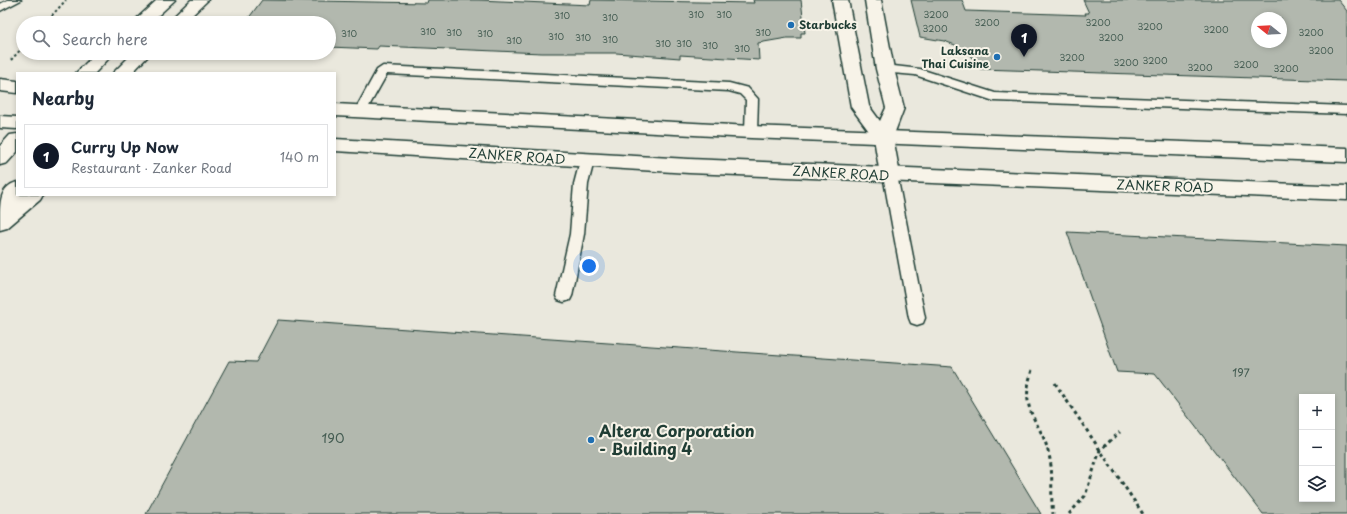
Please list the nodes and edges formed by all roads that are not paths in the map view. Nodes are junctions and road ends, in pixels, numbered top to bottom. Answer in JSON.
{"nodes":[{"id":1,"x":16,"y":0,"type":"edge"},
{"id":2,"x":167,"y":0,"type":"edge"},
{"id":3,"x":200,"y":0,"type":"edge"},
{"id":4,"x":840,"y":0,"type":"edge"},
{"id":5,"x":873,"y":0,"type":"edge"},
{"id":6,"x":0,"y":8,"type":"edge"},
{"id":7,"x":148,"y":16,"type":"edge"},
{"id":8,"x":183,"y":16,"type":"edge"},
{"id":9,"x":99,"y":60,"type":"edge"},
{"id":10,"x":136,"y":60,"type":"edge"},
{"id":11,"x":884,"y":69,"type":"junction"},
{"id":12,"x":86,"y":72,"type":"edge"},
{"id":13,"x":123,"y":72,"type":"edge"},
{"id":14,"x":0,"y":86,"type":"edge"},
{"id":15,"x":16,"y":87,"type":"edge"},
{"id":16,"x":336,"y":110,"type":"edge"},
{"id":17,"x":1347,"y":110,"type":"edge"},
{"id":18,"x":360,"y":112,"type":"junction"},
{"id":19,"x":0,"y":122,"type":"edge"},
{"id":20,"x":16,"y":123,"type":"edge"},
{"id":21,"x":751,"y":132,"type":"junction"},
{"id":22,"x":883,"y":137,"type":"junction"},
{"id":23,"x":16,"y":141,"type":"edge"},
{"id":24,"x":336,"y":145,"type":"edge"},
{"id":25,"x":1347,"y":155,"type":"edge"},
{"id":26,"x":0,"y":158,"type":"edge"},
{"id":27,"x":587,"y":161,"type":"junction"},
{"id":28,"x":890,"y":175,"type":"junction"},
{"id":29,"x":16,"y":190,"type":"edge"},
{"id":30,"x":1347,"y":194,"type":"edge"},
{"id":31,"x":32,"y":196,"type":"edge"},
{"id":32,"x":0,"y":211,"type":"edge"},
{"id":33,"x":0,"y":222,"type":"edge"},
{"id":34,"x":564,"y":296,"type":"dead end"},
{"id":35,"x":917,"y":318,"type":"dead end"}],
"edges":[{"from":1,"to":6,"type":"lane"},
{"from":2,"to":7,"type":"main road"},
{"from":3,"to":8,"type":"main road"},
{"from":4,"to":22,"type":"main road"},
{"from":5,"to":11,"type":"main road"},
{"from":9,"to":12,"type":"main road"},
{"from":10,"to":13,"type":"main road"},
{"from":11,"to":17,"type":"lane"},
{"from":11,"to":22,"type":"main road"},
{"from":14,"to":15,"type":"main road"},
{"from":16,"to":18,"type":"main road"},
{"from":18,"to":21,"type":"main road"},
{"from":18,"to":21,"type":"lane"},
{"from":19,"to":20,"type":"main road"},
{"from":21,"to":22,"type":"main road"},
{"from":22,"to":25,"type":"main road"},
{"from":22,"to":28,"type":"main road"},
{"from":23,"to":26,"type":"main road"},
{"from":24,"to":27,"type":"main road","name":"ZANKER ROAD"},
{"from":27,"to":28,"type":"main road","name":"ZANKER ROAD"},
{"from":27,"to":34,"type":"lane"},
{"from":28,"to":30,"type":"main road","name":"ZANKER ROAD"},
{"from":28,"to":35,"type":"lane"},
{"from":29,"to":32,"type":"main road"},
{"from":31,"to":33,"type":"main road"}]}
